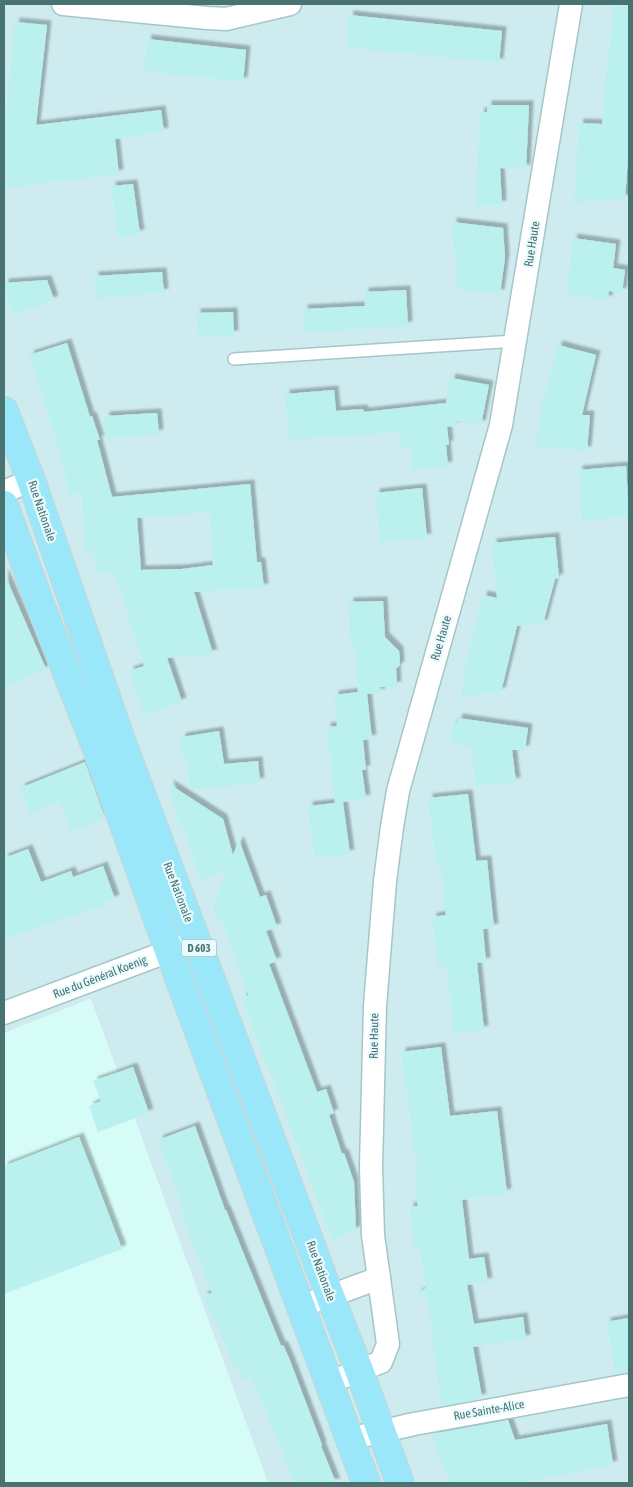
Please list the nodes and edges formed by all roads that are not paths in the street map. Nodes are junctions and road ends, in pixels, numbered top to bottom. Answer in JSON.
{"nodes":[{"id":1,"x":63,"y":4,"type":"edge"},
{"id":2,"x":290,"y":4,"type":"edge"},
{"id":3,"x":571,"y":4,"type":"edge"},
{"id":4,"x":516,"y":340,"type":"junction"},
{"id":5,"x":234,"y":358,"type":"dead end"},
{"id":6,"x":4,"y":411,"type":"edge"},
{"id":7,"x":31,"y":480,"type":"junction"},
{"id":8,"x":4,"y":492,"type":"edge"},
{"id":9,"x":4,"y":505,"type":"edge"},
{"id":10,"x":110,"y":747,"type":"junction"},
{"id":11,"x":197,"y":941,"type":"junction"},
{"id":12,"x":168,"y":951,"type":"junction"},
{"id":13,"x":4,"y":1013,"type":"edge"},
{"id":14,"x":379,"y":1278,"type":"junction"},
{"id":15,"x":330,"y":1296,"type":"junction"},
{"id":16,"x":300,"y":1306,"type":"junction"},
{"id":17,"x":360,"y":1370,"type":"junction"},
{"id":18,"x":328,"y":1383,"type":"junction"},
{"id":19,"x":629,"y":1385,"type":"edge"},
{"id":20,"x":381,"y":1432,"type":"junction"},
{"id":21,"x":349,"y":1439,"type":"junction"},
{"id":22,"x":366,"y":1483,"type":"edge"},
{"id":23,"x":400,"y":1483,"type":"edge"}],
"edges":[{"from":1,"to":2,"type":"street"},
{"from":3,"to":4,"type":"street","name":"Rue Haute"},
{"from":4,"to":5,"type":"lane"},
{"from":4,"to":14,"type":"street","name":"Rue Haute"},
{"from":6,"to":7,"type":"main road","name":"Rue Nationale","number":"D 603"},
{"from":7,"to":8,"type":"street"},
{"from":7,"to":10,"type":"main road","name":"Rue Nationale","number":"D 603"},
{"from":9,"to":10,"type":"main road","name":"Rue Nationale","number":"D 603"},
{"from":10,"to":11,"type":"main road","name":"Rue Nationale","number":"D 603"},
{"from":10,"to":12,"type":"main road","name":"Rue Nationale","number":"D 603"},
{"from":11,"to":12,"type":"street","name":"Rue du Général Koenig"},
{"from":11,"to":15,"type":"main road","name":"Rue Nationale","number":"D 603"},
{"from":12,"to":13,"type":"street","name":"Rue du Général Koenig"},
{"from":12,"to":16,"type":"main road","name":"Rue Nationale","number":"D 603"},
{"from":14,"to":15,"type":"street"},
{"from":14,"to":17,"type":"street","name":"Rue Haute"},
{"from":15,"to":16,"type":"street"},
{"from":15,"to":17,"type":"main road","name":"Rue Nationale","number":"D 603"},
{"from":16,"to":18,"type":"main road","name":"Rue Nationale","number":"D 603"},
{"from":17,"to":18,"type":"street","name":"Rue Haute"},
{"from":17,"to":20,"type":"main road","name":"Rue Nationale","number":"D 603"},
{"from":18,"to":21,"type":"main road","name":"Rue Nationale","number":"D 603"},
{"from":19,"to":20,"type":"street","name":"Rue Sainte-Alice"},
{"from":20,"to":21,"type":"street","name":"Rue Sainte-Alice"},
{"from":20,"to":23,"type":"main road","name":"Rue Nationale","number":"D 603"},
{"from":21,"to":22,"type":"main road","name":"Rue Nationale","number":"D 603"}]}
